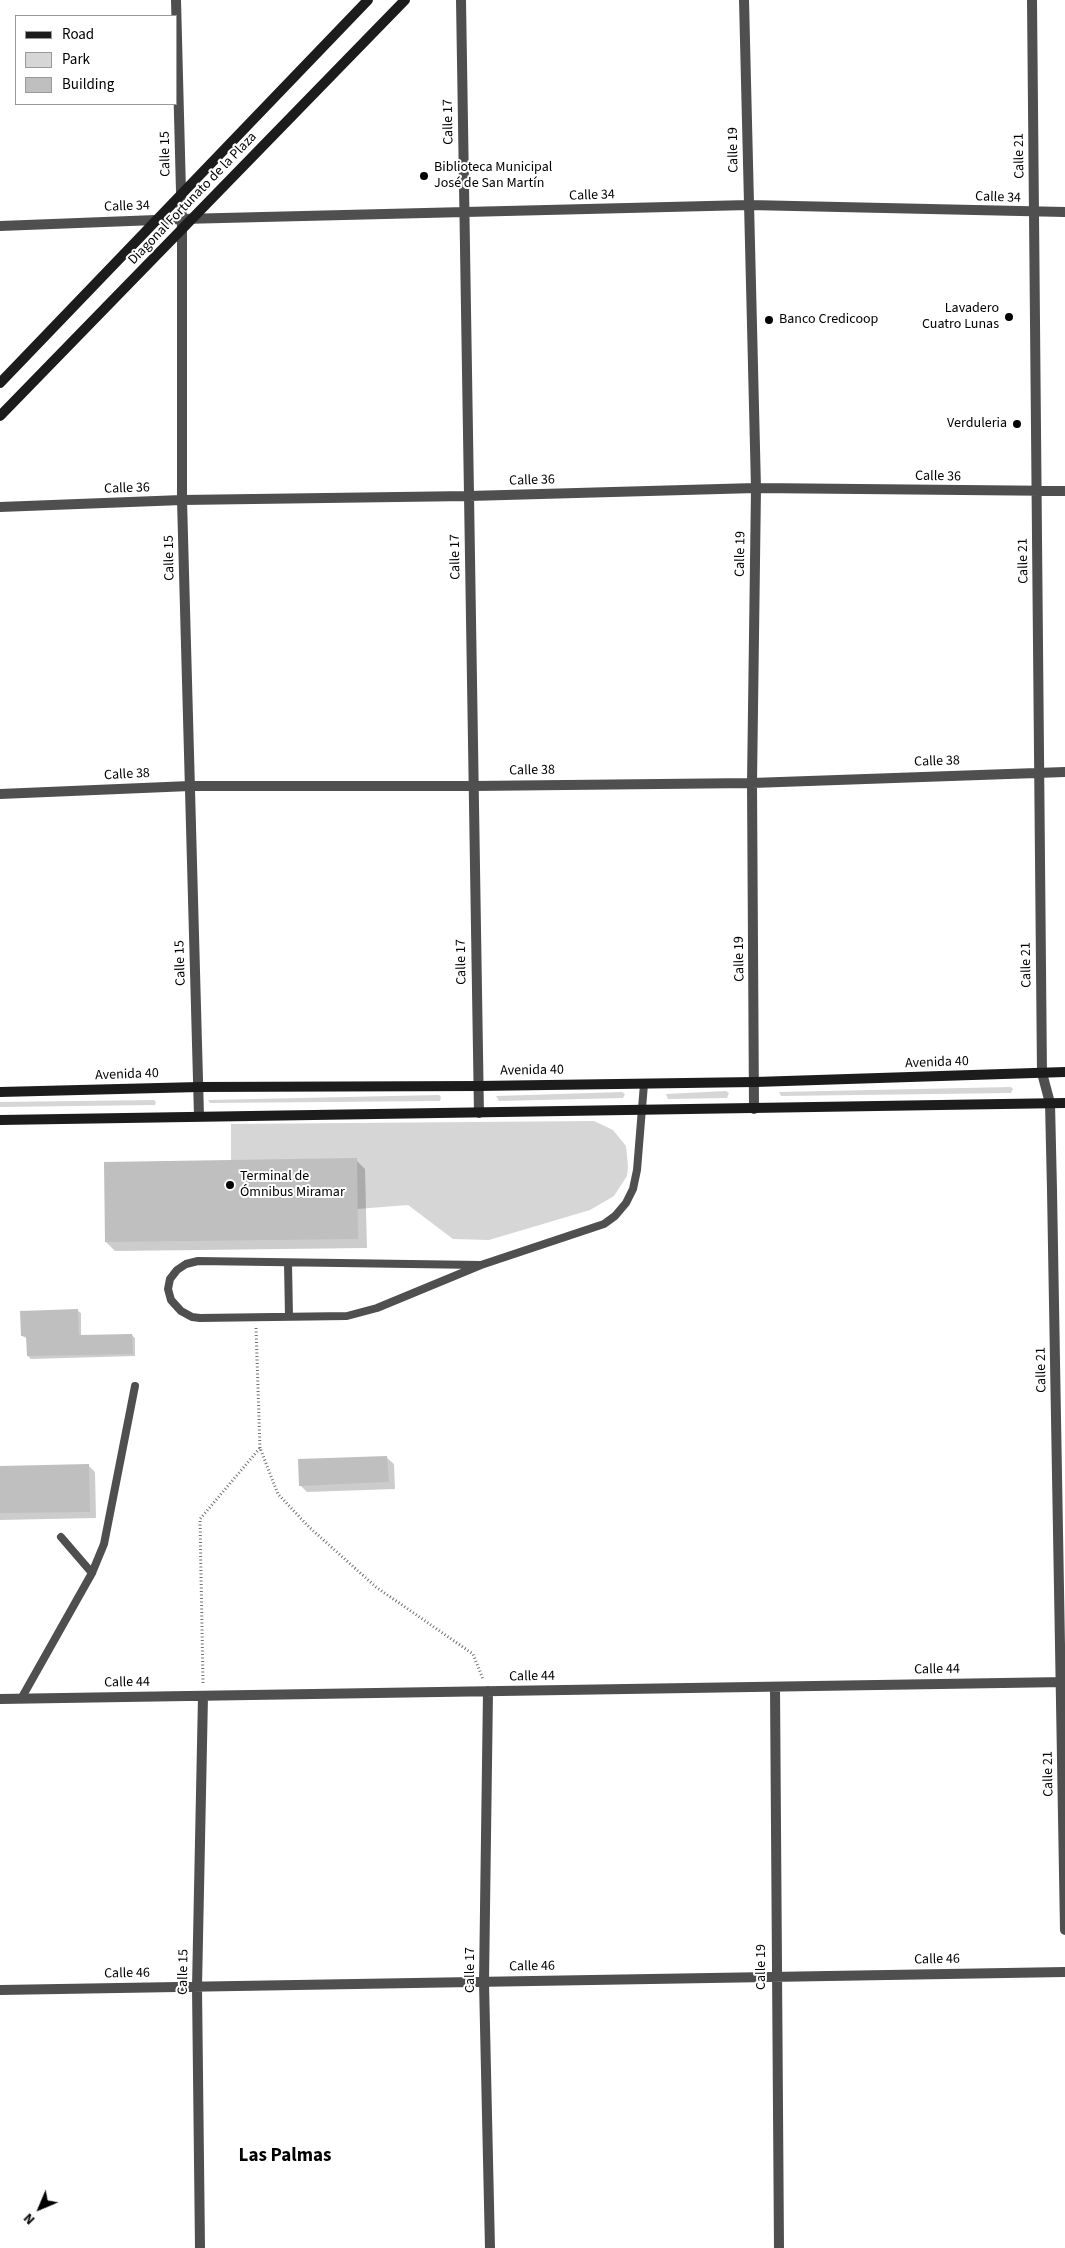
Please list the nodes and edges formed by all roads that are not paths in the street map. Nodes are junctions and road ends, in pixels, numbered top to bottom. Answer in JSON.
{"nodes":[{"id":1,"x":176,"y":0,"type":"edge"},
{"id":2,"x":368,"y":0,"type":"edge"},
{"id":3,"x":405,"y":0,"type":"edge"},
{"id":4,"x":461,"y":0,"type":"edge"},
{"id":5,"x":744,"y":0,"type":"edge"},
{"id":6,"x":1032,"y":0,"type":"edge"},
{"id":7,"x":176,"y":15,"type":"edge"},
{"id":8,"x":178,"y":78,"type":"edge"},
{"id":9,"x":181,"y":195,"type":"junction"},
{"id":10,"x":749,"y":205,"type":"junction"},
{"id":11,"x":1065,"y":212,"type":"edge"},
{"id":12,"x":464,"y":213,"type":"junction"},
{"id":13,"x":1034,"y":213,"type":"junction"},
{"id":14,"x":193,"y":219,"type":"junction"},
{"id":15,"x":157,"y":220,"type":"junction"},
{"id":16,"x":182,"y":224,"type":"junction"},
{"id":17,"x":0,"y":226,"type":"edge"},
{"id":18,"x":0,"y":383,"type":"edge"},
{"id":19,"x":0,"y":416,"type":"edge"},
{"id":20,"x":756,"y":488,"type":"junction"},
{"id":21,"x":1065,"y":491,"type":"edge"},
{"id":22,"x":1037,"y":492,"type":"junction"},
{"id":23,"x":469,"y":496,"type":"junction"},
{"id":24,"x":182,"y":500,"type":"junction"},
{"id":25,"x":0,"y":507,"type":"edge"},
{"id":26,"x":1065,"y":772,"type":"edge"},
{"id":27,"x":1039,"y":773,"type":"junction"},
{"id":28,"x":752,"y":783,"type":"junction"},
{"id":29,"x":190,"y":786,"type":"junction"},
{"id":30,"x":473,"y":786,"type":"junction"},
{"id":31,"x":0,"y":794,"type":"edge"},
{"id":32,"x":1065,"y":1072,"type":"edge"},
{"id":33,"x":1042,"y":1073,"type":"junction"},
{"id":34,"x":755,"y":1082,"type":"junction"},
{"id":35,"x":644,"y":1084,"type":"junction"},
{"id":36,"x":478,"y":1086,"type":"junction"},
{"id":37,"x":199,"y":1087,"type":"junction"},
{"id":38,"x":0,"y":1092,"type":"edge"},
{"id":39,"x":1050,"y":1103,"type":"junction"},
{"id":40,"x":1065,"y":1103,"type":"edge"},
{"id":41,"x":754,"y":1109,"type":"junction"},
{"id":42,"x":643,"y":1110,"type":"junction"},
{"id":43,"x":479,"y":1113,"type":"junction"},
{"id":44,"x":200,"y":1116,"type":"junction"},
{"id":45,"x":0,"y":1120,"type":"edge"},
{"id":46,"x":288,"y":1263,"type":"junction"},
{"id":47,"x":481,"y":1265,"type":"junction"},
{"id":48,"x":289,"y":1317,"type":"junction"},
{"id":49,"x":135,"y":1386,"type":"dead end"},
{"id":50,"x":1061,"y":1389,"type":"edge"},
{"id":51,"x":61,"y":1537,"type":"dead end"},
{"id":52,"x":92,"y":1573,"type":"junction"},
{"id":53,"x":1063,"y":1682,"type":"edge"},
{"id":54,"x":775,"y":1687,"type":"junction"},
{"id":55,"x":488,"y":1691,"type":"junction"},
{"id":56,"x":203,"y":1696,"type":"junction"},
{"id":57,"x":0,"y":1699,"type":"edge"},
{"id":58,"x":20,"y":1699,"type":"junction"},
{"id":59,"x":1065,"y":1930,"type":"edge"},
{"id":60,"x":1065,"y":1972,"type":"edge"},
{"id":61,"x":776,"y":1977,"type":"junction"},
{"id":62,"x":484,"y":1982,"type":"junction"},
{"id":63,"x":197,"y":1987,"type":"junction"},
{"id":64,"x":0,"y":1990,"type":"edge"},
{"id":65,"x":200,"y":2248,"type":"edge"},
{"id":66,"x":490,"y":2248,"type":"edge"},
{"id":67,"x":779,"y":2248,"type":"edge"}],
"edges":[{"from":1,"to":7,"type":"street","name":"Calle 15"},
{"from":2,"to":9,"type":"main road","name":"Diagonal Fortunato de la Plaza"},
{"from":3,"to":14,"type":"main road","name":"Diagonal Fortunato de la Plaza"},
{"from":4,"to":12,"type":"street","name":"Calle 17"},
{"from":5,"to":10,"type":"street","name":"Calle 19"},
{"from":6,"to":13,"type":"street","name":"Calle 21"},
{"from":8,"to":9,"type":"street","name":"Calle 15"},
{"from":9,"to":15,"type":"main road","name":"Diagonal Fortunato de la Plaza"},
{"from":9,"to":16,"type":"street","name":"Calle 15"},
{"from":10,"to":12,"type":"street","name":"Calle 34"},
{"from":10,"to":13,"type":"street","name":"Calle 34"},
{"from":10,"to":20,"type":"street","name":"Calle 19"},
{"from":11,"to":13,"type":"street","name":"Calle 34"},
{"from":12,"to":14,"type":"street","name":"Calle 34"},
{"from":12,"to":23,"type":"street","name":"Calle 17"},
{"from":13,"to":22,"type":"street","name":"Calle 21"},
{"from":14,"to":16,"type":"main road","name":"Diagonal Fortunato de la Plaza"},
{"from":15,"to":16,"type":"street","name":"Calle 34"},
{"from":15,"to":17,"type":"street","name":"Calle 34"},
{"from":15,"to":18,"type":"main road","name":"Diagonal Fortunato de la Plaza"},
{"from":16,"to":19,"type":"main road","name":"Diagonal Fortunato de la Plaza"},
{"from":16,"to":24,"type":"street","name":"Calle 15"},
{"from":20,"to":22,"type":"street","name":"Calle 36"},
{"from":20,"to":23,"type":"street","name":"Calle 36"},
{"from":20,"to":28,"type":"street","name":"Calle 19"},
{"from":21,"to":22,"type":"street","name":"Calle 36"},
{"from":22,"to":27,"type":"street","name":"Calle 21"},
{"from":23,"to":24,"type":"street","name":"Calle 36"},
{"from":23,"to":30,"type":"street","name":"Calle 17"},
{"from":24,"to":25,"type":"street","name":"Calle 36"},
{"from":24,"to":29,"type":"street","name":"Calle 15"},
{"from":26,"to":27,"type":"street","name":"Calle 38"},
{"from":27,"to":28,"type":"street","name":"Calle 38"},
{"from":27,"to":33,"type":"street","name":"Calle 21"},
{"from":28,"to":30,"type":"street","name":"Calle 38"},
{"from":28,"to":34,"type":"street","name":"Calle 19"},
{"from":29,"to":30,"type":"street","name":"Calle 38"},
{"from":29,"to":31,"type":"street","name":"Calle 38"},
{"from":29,"to":37,"type":"street","name":"Calle 15"},
{"from":30,"to":36,"type":"street","name":"Calle 17"},
{"from":32,"to":33,"type":"main road","name":"Avenida 40"},
{"from":33,"to":34,"type":"main road","name":"Avenida 40"},
{"from":33,"to":39,"type":"street","name":"Calle 21"},
{"from":34,"to":35,"type":"main road","name":"Avenida 40"},
{"from":34,"to":41,"type":"street","name":"Calle 19"},
{"from":35,"to":36,"type":"main road","name":"Avenida 40"},
{"from":35,"to":42,"type":"lane"},
{"from":36,"to":37,"type":"main road","name":"Avenida 40"},
{"from":36,"to":43,"type":"street","name":"Calle 17"},
{"from":37,"to":38,"type":"main road","name":"Avenida 40"},
{"from":37,"to":44,"type":"street","name":"Calle 15"},
{"from":39,"to":40,"type":"main road"},
{"from":39,"to":41,"type":"main road"},
{"from":39,"to":50,"type":"street","name":"Calle 21"},
{"from":41,"to":42,"type":"main road"},
{"from":42,"to":43,"type":"main road"},
{"from":42,"to":47,"type":"lane"},
{"from":43,"to":44,"type":"main road"},
{"from":44,"to":45,"type":"main road"},
{"from":46,"to":47,"type":"lane"},
{"from":46,"to":48,"type":"lane"},
{"from":46,"to":48,"type":"lane"},
{"from":47,"to":48,"type":"lane"},
{"from":49,"to":52,"type":"lane"},
{"from":50,"to":53,"type":"street","name":"Calle 21"},
{"from":51,"to":52,"type":"lane"},
{"from":52,"to":58,"type":"lane"},
{"from":53,"to":54,"type":"street","name":"Calle 44"},
{"from":53,"to":59,"type":"street","name":"Calle 21"},
{"from":54,"to":55,"type":"street","name":"Calle 44"},
{"from":54,"to":61,"type":"street","name":"Calle 19"},
{"from":55,"to":56,"type":"street","name":"Calle 44"},
{"from":55,"to":62,"type":"street","name":"Calle 17"},
{"from":56,"to":58,"type":"street","name":"Calle 44"},
{"from":56,"to":63,"type":"street","name":"Calle 15"},
{"from":57,"to":58,"type":"street","name":"Calle 44"},
{"from":60,"to":61,"type":"street","name":"Calle 46"},
{"from":61,"to":62,"type":"street","name":"Calle 46"},
{"from":61,"to":67,"type":"street","name":"Calle 19"},
{"from":62,"to":63,"type":"street","name":"Calle 46"},
{"from":62,"to":66,"type":"street","name":"Calle 17"},
{"from":63,"to":64,"type":"street","name":"Calle 46"},
{"from":63,"to":65,"type":"street","name":"Calle 15"}]}
